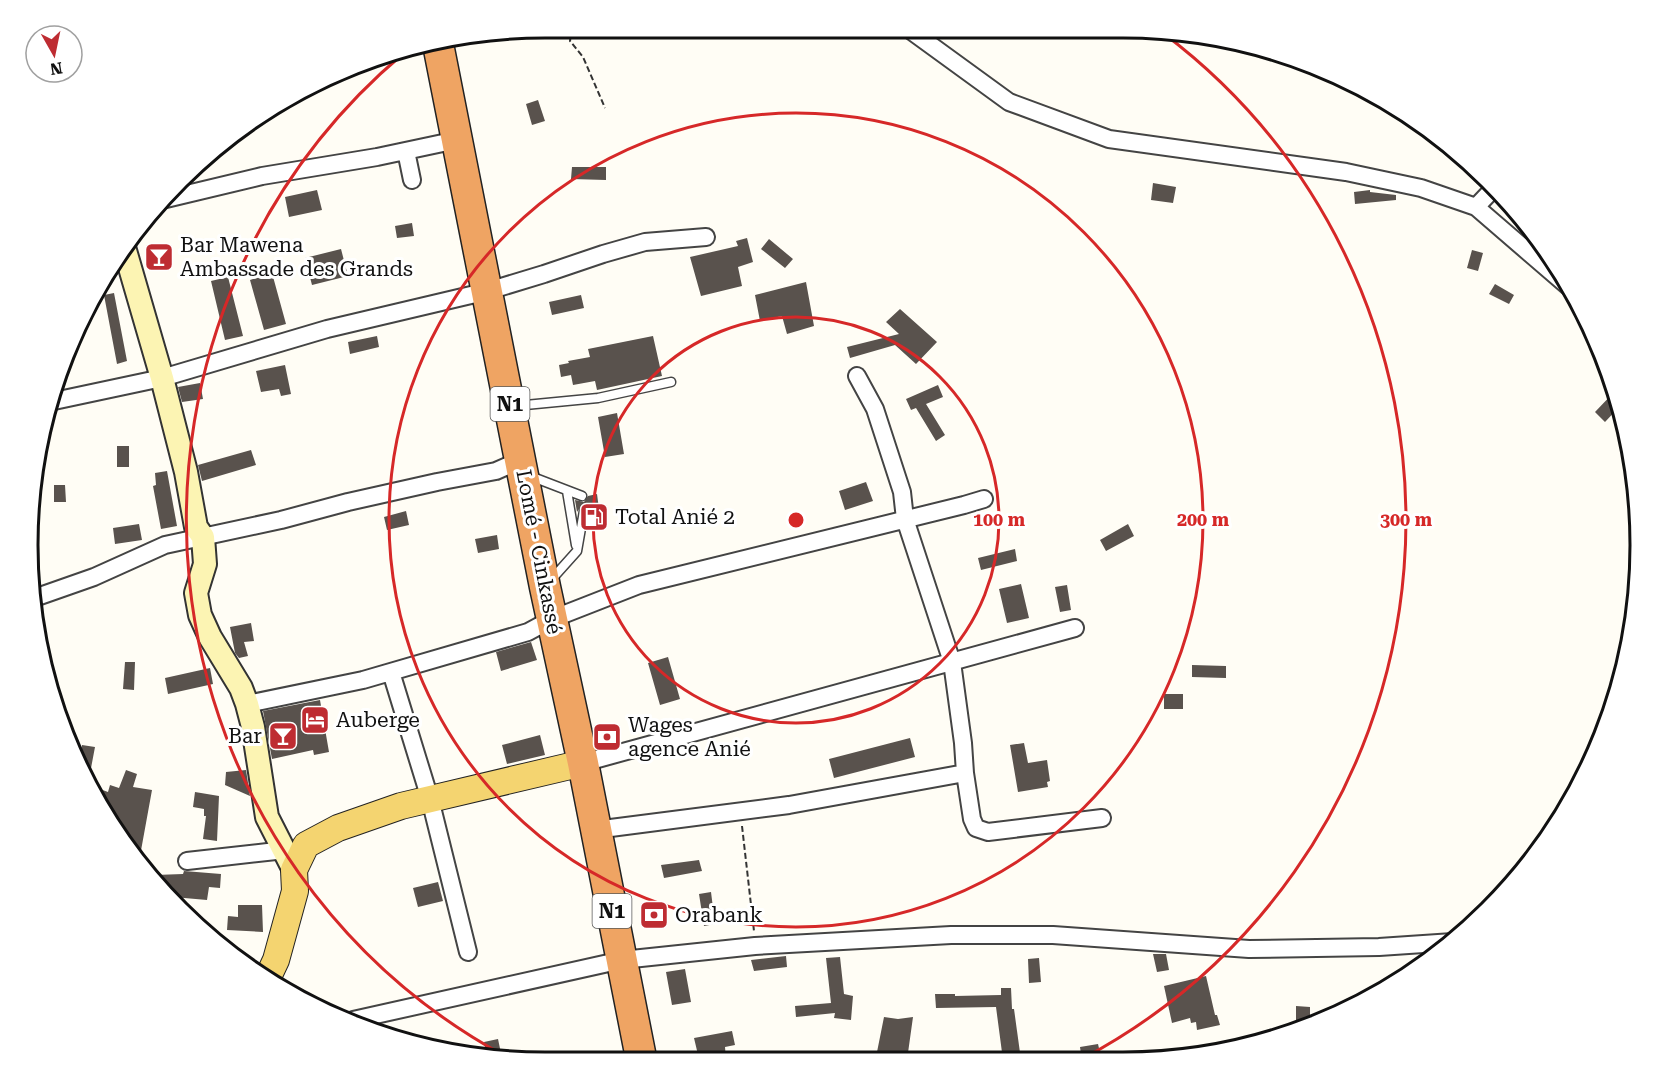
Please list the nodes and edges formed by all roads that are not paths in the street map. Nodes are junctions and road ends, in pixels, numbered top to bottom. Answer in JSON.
{"nodes":[{"id":1,"x":921,"y":38,"type":"edge"},
{"id":2,"x":439,"y":49,"type":"edge"},
{"id":3,"x":457,"y":140,"type":"junction"},
{"id":4,"x":406,"y":151,"type":"junction"},
{"id":5,"x":412,"y":180,"type":"dead end"},
{"id":6,"x":1489,"y":194,"type":"edge"},
{"id":7,"x":176,"y":197,"type":"edge"},
{"id":8,"x":1476,"y":207,"type":"junction"},
{"id":9,"x":706,"y":237,"type":"dead end"},
{"id":10,"x":127,"y":257,"type":"edge"},
{"id":11,"x":1550,"y":271,"type":"edge"},
{"id":12,"x":488,"y":291,"type":"junction"},
{"id":13,"x":857,"y":376,"type":"dead end"},
{"id":14,"x":162,"y":378,"type":"junction"},
{"id":15,"x":671,"y":382,"type":"dead end"},
{"id":16,"x":59,"y":400,"type":"edge"},
{"id":17,"x":511,"y":406,"type":"junction"},
{"id":18,"x":523,"y":467,"type":"junction"},
{"id":19,"x":567,"y":491,"type":"junction"},
{"id":20,"x":582,"y":496,"type":"dead end"},
{"id":21,"x":984,"y":499,"type":"dead end"},
{"id":22,"x":584,"y":511,"type":"dead end"},
{"id":23,"x":905,"y":519,"type":"junction"},
{"id":24,"x":203,"y":537,"type":"junction"},
{"id":25,"x":577,"y":551,"type":"junction"},
{"id":26,"x":545,"y":587,"type":"junction"},
{"id":27,"x":41,"y":596,"type":"edge"},
{"id":28,"x":552,"y":619,"type":"junction"},
{"id":29,"x":1075,"y":628,"type":"dead end"},
{"id":30,"x":952,"y":662,"type":"junction"},
{"id":31,"x":391,"y":672,"type":"junction"},
{"id":32,"x":247,"y":704,"type":"junction"},
{"id":33,"x":583,"y":764,"type":"junction"},
{"id":34,"x":965,"y":773,"type":"junction"},
{"id":35,"x":430,"y":800,"type":"junction"},
{"id":36,"x":1102,"y":818,"type":"dead end"},
{"id":37,"x":596,"y":830,"type":"junction"},
{"id":38,"x":290,"y":860,"type":"junction"},
{"id":39,"x":187,"y":861,"type":"dead end"},
{"id":40,"x":1437,"y":943,"type":"edge"},
{"id":41,"x":468,"y":952,"type":"dead end"},
{"id":42,"x":622,"y":960,"type":"junction"},
{"id":43,"x":271,"y":971,"type":"edge"},
{"id":44,"x":363,"y":1018,"type":"edge"},
{"id":45,"x":640,"y":1052,"type":"edge"}],
"edges":[{"from":1,"to":8,"type":"street"},
{"from":2,"to":3,"type":"highway","name":"Lomé - Cinkassé","number":"N1"},
{"from":3,"to":4,"type":"street"},
{"from":3,"to":12,"type":"highway","name":"Lomé - Cinkassé","number":"N1"},
{"from":4,"to":5,"type":"street"},
{"from":4,"to":7,"type":"street"},
{"from":6,"to":8,"type":"street"},
{"from":8,"to":11,"type":"street"},
{"from":9,"to":12,"type":"street"},
{"from":10,"to":14,"type":"street"},
{"from":12,"to":14,"type":"street"},
{"from":12,"to":17,"type":"highway","name":"Lomé - Cinkassé","number":"N1"},
{"from":13,"to":23,"type":"street"},
{"from":14,"to":16,"type":"street"},
{"from":14,"to":24,"type":"street"},
{"from":15,"to":17,"type":"lane"},
{"from":17,"to":18,"type":"highway","name":"Lomé - Cinkassé","number":"N1"},
{"from":18,"to":19,"type":"lane"},
{"from":18,"to":24,"type":"street"},
{"from":18,"to":26,"type":"highway","name":"Lomé - Cinkassé","number":"N1"},
{"from":19,"to":20,"type":"lane"},
{"from":19,"to":25,"type":"lane"},
{"from":21,"to":23,"type":"street"},
{"from":22,"to":25,"type":"lane"},
{"from":23,"to":28,"type":"street"},
{"from":23,"to":30,"type":"street"},
{"from":24,"to":27,"type":"street"},
{"from":24,"to":32,"type":"street"},
{"from":25,"to":26,"type":"lane"},
{"from":26,"to":28,"type":"highway","name":"Lomé - Cinkassé","number":"N1"},
{"from":28,"to":31,"type":"street"},
{"from":28,"to":33,"type":"highway","name":"Lomé - Cinkassé","number":"N1"},
{"from":29,"to":30,"type":"street"},
{"from":30,"to":33,"type":"street"},
{"from":30,"to":34,"type":"street"},
{"from":31,"to":32,"type":"street"},
{"from":31,"to":35,"type":"street"},
{"from":32,"to":38,"type":"street"},
{"from":33,"to":35,"type":"main road"},
{"from":33,"to":37,"type":"highway","name":"Lomé - Cinkassé","number":"N1"},
{"from":34,"to":36,"type":"street"},
{"from":34,"to":37,"type":"street"},
{"from":35,"to":38,"type":"main road"},
{"from":35,"to":41,"type":"street"},
{"from":37,"to":42,"type":"highway","name":"Lomé - Cinkassé","number":"N1"},
{"from":38,"to":39,"type":"street"},
{"from":38,"to":43,"type":"main road"},
{"from":40,"to":42,"type":"street"},
{"from":42,"to":44,"type":"street"},
{"from":42,"to":45,"type":"highway","name":"Lomé - Cinkassé","number":"N1"}]}
